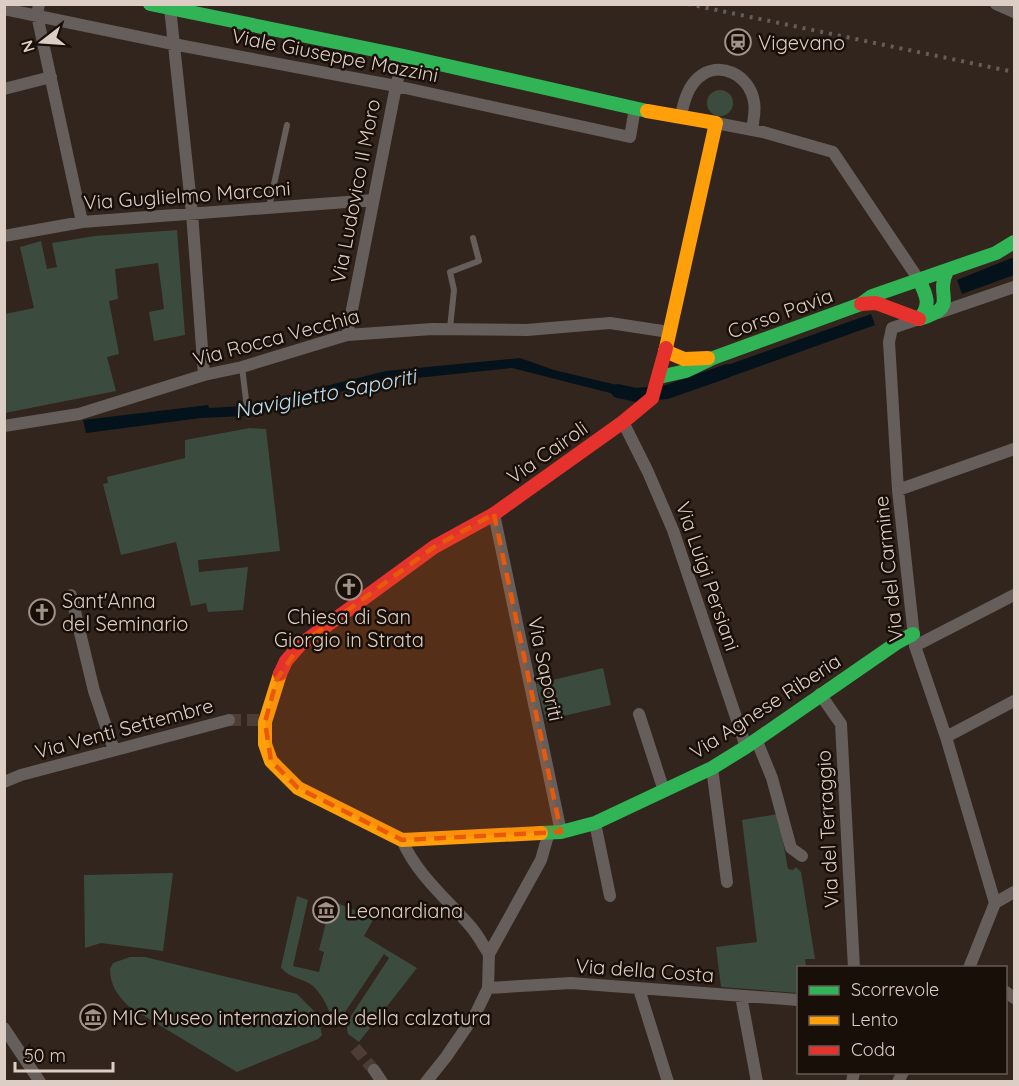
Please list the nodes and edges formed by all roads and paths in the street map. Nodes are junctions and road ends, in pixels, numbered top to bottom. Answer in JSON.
{"nodes":[{"id":1,"x":150,"y":4,"type":"edge"},
{"id":2,"x":996,"y":4,"type":"edge"},
{"id":3,"x":170,"y":8,"type":"junction"},
{"id":4,"x":4,"y":9,"type":"edge"},
{"id":5,"x":38,"y":10,"type":"edge"},
{"id":6,"x":1014,"y":12,"type":"edge"},
{"id":7,"x":173,"y":44,"type":"junction"},
{"id":8,"x":404,"y":56,"type":"junction"},
{"id":9,"x":51,"y":77,"type":"junction"},
{"id":10,"x":396,"y":86,"type":"junction"},
{"id":11,"x":4,"y":88,"type":"edge"},
{"id":12,"x":642,"y":108,"type":"junction"},
{"id":13,"x":681,"y":117,"type":"junction"},
{"id":14,"x":716,"y":123,"type":"junction"},
{"id":15,"x":287,"y":126,"type":"dead end"},
{"id":16,"x":752,"y":130,"type":"junction"},
{"id":17,"x":373,"y":200,"type":"junction"},
{"id":18,"x":269,"y":208,"type":"junction"},
{"id":19,"x":192,"y":213,"type":"junction"},
{"id":20,"x":82,"y":222,"type":"junction"},
{"id":21,"x":4,"y":236,"type":"edge"},
{"id":22,"x":473,"y":238,"type":"dead end"},
{"id":23,"x":1014,"y":242,"type":"edge"},
{"id":24,"x":947,"y":271,"type":"junction"},
{"id":25,"x":919,"y":280,"type":"junction"},
{"id":26,"x":1014,"y":287,"type":"edge"},
{"id":27,"x":894,"y":289,"type":"junction"},
{"id":28,"x":861,"y":304,"type":"junction"},
{"id":29,"x":889,"y":308,"type":"junction"},
{"id":30,"x":938,"y":313,"type":"junction"},
{"id":31,"x":919,"y":319,"type":"junction"},
{"id":32,"x":450,"y":328,"type":"junction"},
{"id":33,"x":669,"y":332,"type":"junction"},
{"id":34,"x":347,"y":335,"type":"junction"},
{"id":35,"x":665,"y":351,"type":"junction"},
{"id":36,"x":712,"y":358,"type":"junction"},
{"id":37,"x":242,"y":366,"type":"junction"},
{"id":38,"x":204,"y":375,"type":"junction"},
{"id":39,"x":655,"y":388,"type":"junction"},
{"id":40,"x":248,"y":416,"type":"dead end"},
{"id":41,"x":623,"y":422,"type":"junction"},
{"id":42,"x":4,"y":426,"type":"edge"},
{"id":43,"x":1014,"y":449,"type":"edge"},
{"id":44,"x":898,"y":490,"type":"junction"},
{"id":45,"x":494,"y":514,"type":"junction"},
{"id":46,"x":71,"y":595,"type":"dead end"},
{"id":47,"x":1014,"y":595,"type":"edge"},
{"id":48,"x":914,"y":640,"type":"junction"},
{"id":49,"x":820,"y":694,"type":"junction"},
{"id":50,"x":1014,"y":701,"type":"edge"},
{"id":51,"x":639,"y":714,"type":"dead end"},
{"id":52,"x":229,"y":720,"type":"tunnel mouth"},
{"id":53,"x":262,"y":721,"type":"joint"},
{"id":54,"x":946,"y":737,"type":"junction"},
{"id":55,"x":751,"y":743,"type":"junction"},
{"id":56,"x":114,"y":750,"type":"junction"},
{"id":57,"x":712,"y":768,"type":"junction"},
{"id":58,"x":4,"y":782,"type":"edge"},
{"id":59,"x":664,"y":791,"type":"junction"},
{"id":60,"x":595,"y":823,"type":"junction"},
{"id":61,"x":555,"y":832,"type":"junction"},
{"id":62,"x":402,"y":840,"type":"junction"},
{"id":63,"x":802,"y":856,"type":"dead end"},
{"id":64,"x":727,"y":882,"type":"dead end"},
{"id":65,"x":1014,"y":892,"type":"edge"},
{"id":66,"x":610,"y":896,"type":"dead end"},
{"id":67,"x":994,"y":903,"type":"junction"},
{"id":68,"x":489,"y":954,"type":"junction"},
{"id":69,"x":854,"y":966,"type":"edge"},
{"id":70,"x":970,"y":966,"type":"edge"},
{"id":71,"x":489,"y":988,"type":"junction"},
{"id":72,"x":639,"y":989,"type":"junction"},
{"id":73,"x":741,"y":996,"type":"junction"},
{"id":74,"x":797,"y":1000,"type":"edge"},
{"id":75,"x":4,"y":1028,"type":"edge"},
{"id":76,"x":374,"y":1070,"type":"tunnel mouth"},
{"id":77,"x":40,"y":1082,"type":"edge"},
{"id":78,"x":382,"y":1082,"type":"edge"},
{"id":79,"x":426,"y":1082,"type":"edge"},
{"id":80,"x":668,"y":1082,"type":"edge"},
{"id":81,"x":757,"y":1082,"type":"edge"}],
"edges":[{"from":1,"to":3,"type":"street","name":"Viale Giuseppe Mazzini"},
{"from":2,"to":6,"type":"street"},
{"from":3,"to":7,"type":"street"},
{"from":3,"to":8,"type":"street","name":"Viale Giuseppe Mazzini"},
{"from":4,"to":5,"type":"street","name":"Viale Giuseppe Mazzini"},
{"from":5,"to":7,"type":"street","name":"Viale Giuseppe Mazzini"},
{"from":5,"to":9,"type":"street"},
{"from":7,"to":10,"type":"street","name":"Viale Giuseppe Mazzini"},
{"from":7,"to":19,"type":"street"},
{"from":8,"to":10,"type":"street","name":"Via Ludovico Il Moro"},
{"from":8,"to":12,"type":"street","name":"Viale Giuseppe Mazzini"},
{"from":9,"to":11,"type":"street"},
{"from":9,"to":20,"type":"street"},
{"from":10,"to":12,"type":"street","name":"Viale Giuseppe Mazzini"},
{"from":10,"to":17,"type":"street","name":"Via Ludovico Il Moro"},
{"from":12,"to":13,"type":"street","name":"Viale Giuseppe Mazzini"},
{"from":13,"to":14,"type":"street","name":"Viale Giuseppe Mazzini"},
{"from":13,"to":16,"type":"street"},
{"from":14,"to":16,"type":"street"},
{"from":14,"to":33,"type":"street"},
{"from":15,"to":18,"type":"lane"},
{"from":16,"to":25,"type":"street"},
{"from":17,"to":18,"type":"street","name":"Via Guglielmo Marconi"},
{"from":17,"to":34,"type":"street","name":"Via Ludovico Il Moro"},
{"from":18,"to":19,"type":"street","name":"Via Guglielmo Marconi"},
{"from":19,"to":20,"type":"street","name":"Via Guglielmo Marconi"},
{"from":19,"to":38,"type":"street"},
{"from":20,"to":21,"type":"street","name":"Via Guglielmo Marconi"},
{"from":22,"to":32,"type":"lane"},
{"from":23,"to":24,"type":"street","name":"Corso Pavia"},
{"from":24,"to":25,"type":"street","name":"Corso Pavia"},
{"from":24,"to":30,"type":"street"},
{"from":25,"to":27,"type":"street","name":"Corso Pavia"},
{"from":25,"to":31,"type":"street"},
{"from":26,"to":30,"type":"street"},
{"from":27,"to":28,"type":"street","name":"Corso Pavia"},
{"from":27,"to":29,"type":"street"},
{"from":28,"to":29,"type":"street","name":"Corso Pavia"},
{"from":28,"to":36,"type":"street","name":"Corso Pavia"},
{"from":29,"to":31,"type":"street","name":"Corso Pavia"},
{"from":30,"to":31,"type":"street"},
{"from":31,"to":44,"type":"street","name":"Via del Carmine"},
{"from":32,"to":33,"type":"street","name":"Via Rocca Vecchia"},
{"from":32,"to":34,"type":"street","name":"Via Rocca Vecchia"},
{"from":33,"to":35,"type":"street"},
{"from":34,"to":37,"type":"street","name":"Via Rocca Vecchia"},
{"from":35,"to":36,"type":"street","name":"Corso Pavia"},
{"from":35,"to":39,"type":"street"},
{"from":36,"to":39,"type":"street","name":"Corso Pavia"},
{"from":37,"to":38,"type":"street","name":"Via Rocca Vecchia"},
{"from":37,"to":40,"type":"lane"},
{"from":38,"to":42,"type":"street","name":"Via Rocca Vecchia"},
{"from":39,"to":41,"type":"street","name":"Via Cairoli"},
{"from":41,"to":45,"type":"street","name":"Via Cairoli"},
{"from":41,"to":55,"type":"street","name":"Via Luigi Persiani"},
{"from":43,"to":44,"type":"street"},
{"from":44,"to":48,"type":"street","name":"Via del Carmine"},
{"from":45,"to":53,"type":"street","name":"Via Cairoli"},
{"from":45,"to":61,"type":"street","name":"Via Saporiti"},
{"from":46,"to":56,"type":"street"},
{"from":47,"to":48,"type":"street"},
{"from":48,"to":49,"type":"street","name":"Via Agnese Riberia"},
{"from":48,"to":54,"type":"street","name":"Via del Carmine"},
{"from":49,"to":55,"type":"street","name":"Via Agnese Riberia"},
{"from":49,"to":69,"type":"street","name":"Via del Terraggio"},
{"from":50,"to":54,"type":"street"},
{"from":51,"to":59,"type":"street"},
{"from":52,"to":56,"type":"street","name":"Via Venti Settembre"},
{"from":53,"to":62,"type":"street","name":"Via Agnese Riberia"},
{"from":54,"to":67,"type":"street","name":"Via del Carmine"},
{"from":55,"to":57,"type":"street","name":"Via Agnese Riberia"},
{"from":55,"to":63,"type":"street","name":"Via Luigi Persiani"},
{"from":56,"to":58,"type":"street","name":"Via Venti Settembre"},
{"from":57,"to":59,"type":"street","name":"Via Agnese Riberia"},
{"from":57,"to":64,"type":"street"},
{"from":59,"to":60,"type":"street","name":"Via Agnese Riberia"},
{"from":60,"to":61,"type":"street","name":"Via Agnese Riberia"},
{"from":60,"to":66,"type":"street"},
{"from":61,"to":62,"type":"street","name":"Via Agnese Riberia"},
{"from":61,"to":68,"type":"street"},
{"from":62,"to":68,"type":"street"},
{"from":65,"to":67,"type":"street"},
{"from":67,"to":70,"type":"street"},
{"from":68,"to":71,"type":"street"},
{"from":71,"to":72,"type":"street","name":"Via della Costa"},
{"from":71,"to":79,"type":"street"},
{"from":72,"to":73,"type":"street","name":"Via della Costa"},
{"from":72,"to":80,"type":"street"},
{"from":73,"to":74,"type":"street","name":"Via della Costa"},
{"from":73,"to":81,"type":"street"},
{"from":75,"to":77,"type":"street"},
{"from":76,"to":78,"type":"street"}]}
